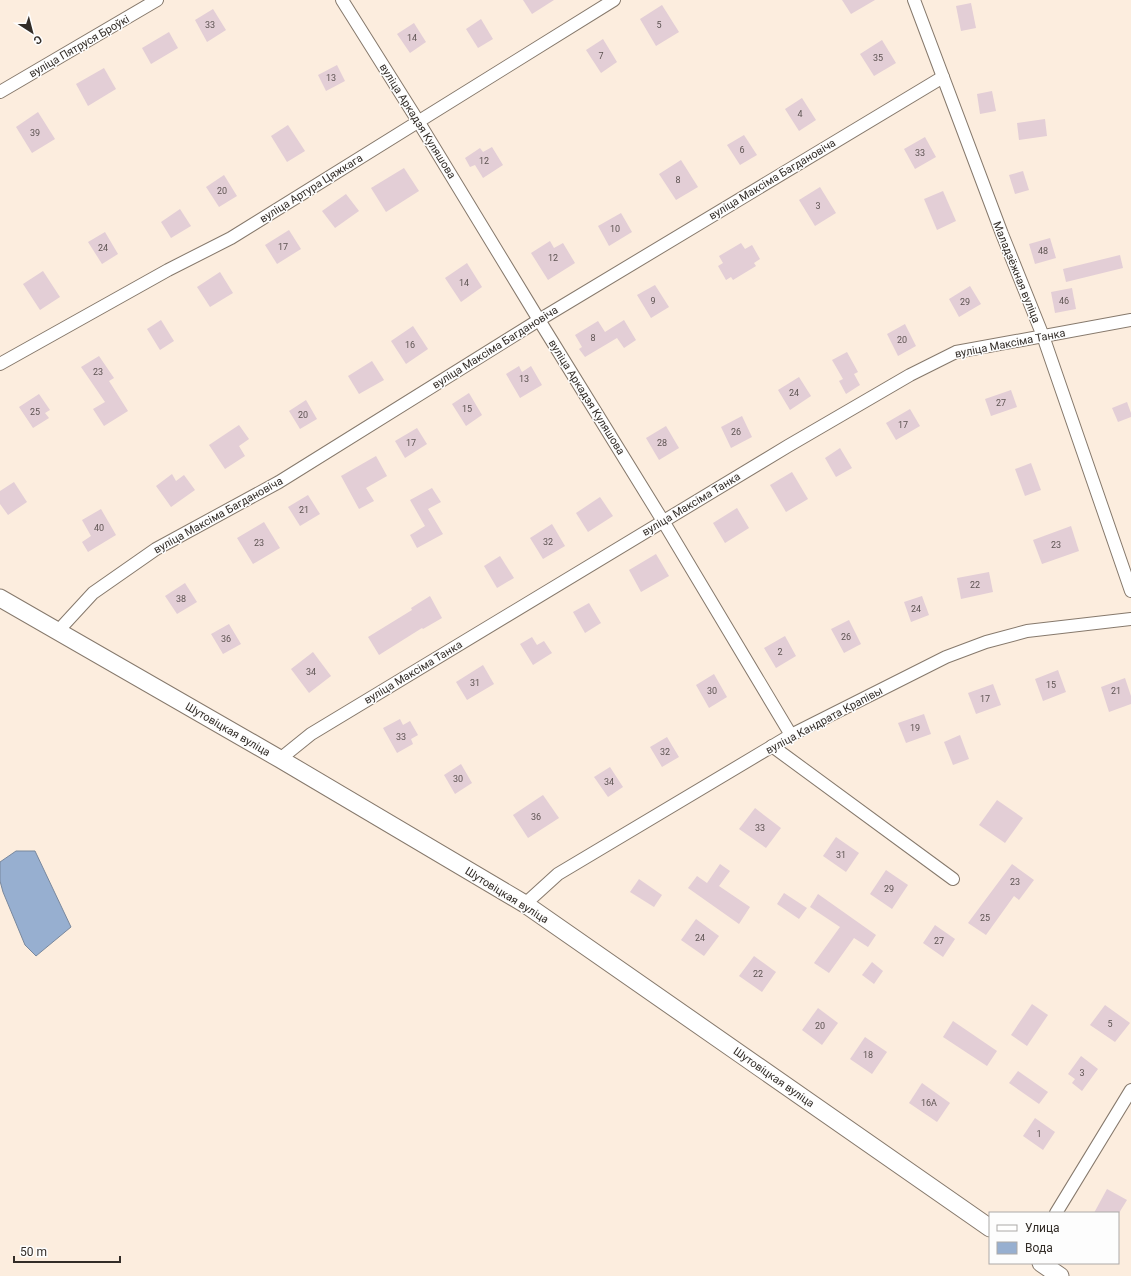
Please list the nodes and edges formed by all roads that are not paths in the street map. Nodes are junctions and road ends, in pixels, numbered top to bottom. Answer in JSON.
{"nodes":[{"id":1,"x":157,"y":0,"type":"edge"},
{"id":2,"x":342,"y":0,"type":"edge"},
{"id":3,"x":614,"y":0,"type":"edge"},
{"id":4,"x":914,"y":0,"type":"edge"},
{"id":5,"x":943,"y":76,"type":"junction"},
{"id":6,"x":0,"y":92,"type":"edge"},
{"id":7,"x":418,"y":121,"type":"junction"},
{"id":8,"x":539,"y":320,"type":"junction"},
{"id":9,"x":1131,"y":320,"type":"edge"},
{"id":10,"x":1043,"y":336,"type":"junction"},
{"id":11,"x":0,"y":364,"type":"edge"},
{"id":12,"x":663,"y":521,"type":"junction"},
{"id":13,"x":1131,"y":591,"type":"edge"},
{"id":14,"x":0,"y":598,"type":"edge"},
{"id":15,"x":1131,"y":619,"type":"edge"},
{"id":16,"x":58,"y":631,"type":"junction"},
{"id":17,"x":791,"y":735,"type":"junction"},
{"id":18,"x":772,"y":746,"type":"junction"},
{"id":19,"x":280,"y":759,"type":"junction"},
{"id":20,"x":953,"y":879,"type":"dead end"},
{"id":21,"x":525,"y":904,"type":"junction"},
{"id":22,"x":1131,"y":1090,"type":"edge"},
{"id":23,"x":1057,"y":1212,"type":"edge"},
{"id":24,"x":989,"y":1227,"type":"edge"},
{"id":25,"x":1042,"y":1264,"type":"edge"},
{"id":26,"x":1060,"y":1276,"type":"edge"}],
"edges":[{"from":1,"to":6,"type":"street","name":"вуліца Пятруся Броўкі"},
{"from":2,"to":7,"type":"street","name":"вуліца Аркадзя Куляшова"},
{"from":3,"to":7,"type":"street","name":"вуліца Артура Цяжкага"},
{"from":4,"to":5,"type":"street","name":"Маладзёжная вуліца"},
{"from":5,"to":8,"type":"street","name":"вуліца Максіма Багдановіча"},
{"from":5,"to":10,"type":"street","name":"Маладзёжная вуліца"},
{"from":7,"to":8,"type":"street","name":"вуліца Аркадзя Куляшова"},
{"from":7,"to":11,"type":"street","name":"вуліца Артура Цяжкага"},
{"from":8,"to":12,"type":"street","name":"вуліца Аркадзя Куляшова"},
{"from":8,"to":16,"type":"street","name":"вуліца Максіма Багдановіча"},
{"from":9,"to":10,"type":"street","name":"вуліца Максіма Танка"},
{"from":10,"to":12,"type":"street","name":"вуліца Максіма Танка"},
{"from":10,"to":13,"type":"street","name":"Маладзёжная вуліца"},
{"from":12,"to":17,"type":"street","name":"вуліца Аркадзя Куляшова"},
{"from":12,"to":19,"type":"street","name":"вуліца Максіма Танка"},
{"from":14,"to":16,"type":"main road","name":"Шутовіцкая вуліца"},
{"from":15,"to":17,"type":"street","name":"вуліца Кандрата Крапівы"},
{"from":16,"to":19,"type":"main road","name":"Шутовіцкая вуліца"},
{"from":17,"to":18,"type":"street","name":"вуліца Кандрата Крапівы"},
{"from":18,"to":20,"type":"street"},
{"from":18,"to":21,"type":"street","name":"вуліца Кандрата Крапівы"},
{"from":19,"to":21,"type":"main road","name":"Шутовіцкая вуліца"},
{"from":21,"to":24,"type":"main road","name":"Шутовіцкая вуліца"},
{"from":22,"to":23,"type":"street"},
{"from":25,"to":26,"type":"main road"}]}
